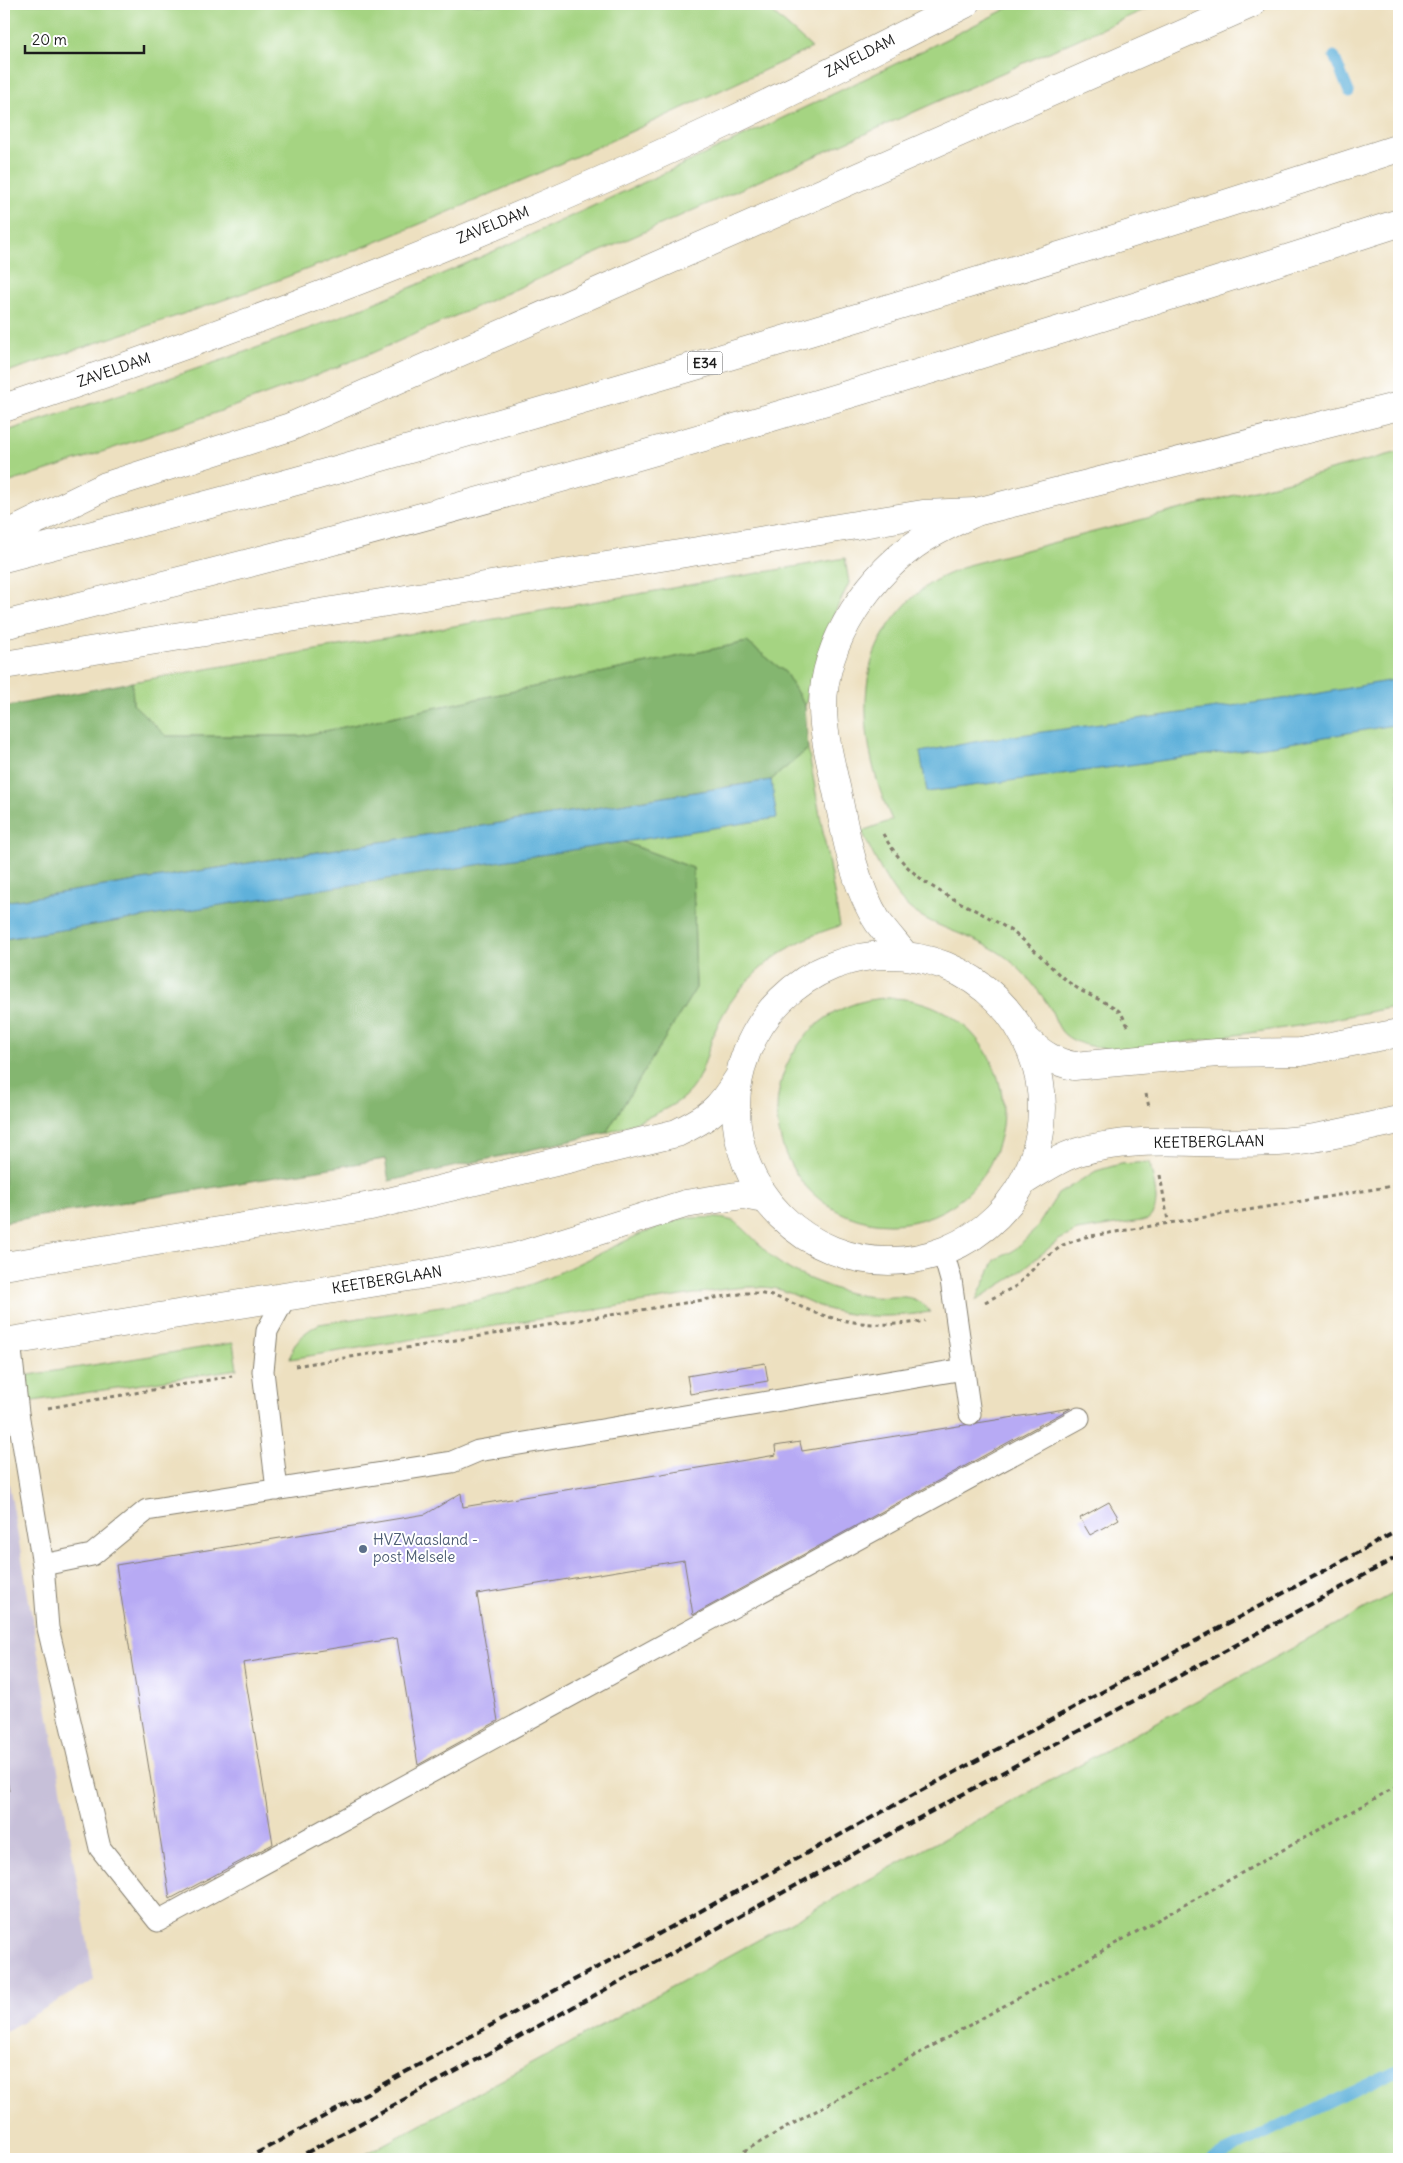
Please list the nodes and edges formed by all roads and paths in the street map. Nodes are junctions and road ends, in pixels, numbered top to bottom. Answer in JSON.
{"nodes":[{"id":1,"x":965,"y":4,"type":"edge"},
{"id":2,"x":1250,"y":4,"type":"edge"},
{"id":3,"x":1399,"y":148,"type":"edge"},
{"id":4,"x":1399,"y":223,"type":"edge"},
{"id":5,"x":1399,"y":406,"type":"edge"},
{"id":6,"x":4,"y":408,"type":"edge"},
{"id":7,"x":976,"y":512,"type":"junction"},
{"id":8,"x":4,"y":536,"type":"edge"},
{"id":9,"x":4,"y":558,"type":"edge"},
{"id":10,"x":4,"y":625,"type":"edge"},
{"id":11,"x":4,"y":665,"type":"edge"},
{"id":12,"x":879,"y":827,"type":"dead end"},
{"id":13,"x":904,"y":954,"type":"junction"},
{"id":14,"x":1399,"y":1033,"type":"edge"},
{"id":15,"x":1028,"y":1042,"type":"junction"},
{"id":16,"x":1141,"y":1060,"type":"junction"},
{"id":17,"x":737,"y":1080,"type":"junction"},
{"id":18,"x":1399,"y":1120,"type":"edge"},
{"id":19,"x":1154,"y":1142,"type":"junction"},
{"id":20,"x":1024,"y":1181,"type":"junction"},
{"id":21,"x":1399,"y":1185,"type":"edge"},
{"id":22,"x":764,"y":1199,"type":"junction"},
{"id":23,"x":1168,"y":1221,"type":"junction"},
{"id":24,"x":943,"y":1252,"type":"junction"},
{"id":25,"x":4,"y":1266,"type":"edge"},
{"id":26,"x":286,"y":1296,"type":"junction"},
{"id":27,"x":956,"y":1315,"type":"junction"},
{"id":28,"x":7,"y":1341,"type":"edge"},
{"id":29,"x":964,"y":1370,"type":"junction"},
{"id":30,"x":263,"y":1371,"type":"junction"},
{"id":31,"x":18,"y":1413,"type":"junction"},
{"id":32,"x":970,"y":1414,"type":"dead end"},
{"id":33,"x":1079,"y":1418,"type":"dead end"},
{"id":34,"x":276,"y":1490,"type":"junction"},
{"id":35,"x":43,"y":1565,"type":"junction"},
{"id":36,"x":1399,"y":1785,"type":"edge"},
{"id":37,"x":730,"y":2159,"type":"edge"}],
"edges":[{"from":1,"to":6,"type":"main road","name":"ZAVELDAM"},
{"from":2,"to":8,"type":"main road"},
{"from":3,"to":9,"type":"main road","number":"E34"},
{"from":4,"to":10,"type":"main road"},
{"from":5,"to":7,"type":"main road"},
{"from":7,"to":11,"type":"main road"},
{"from":7,"to":13,"type":"main road"},
{"from":12,"to":16,"type":"path"},
{"from":13,"to":15,"type":"main road"},
{"from":13,"to":17,"type":"main road"},
{"from":14,"to":16,"type":"main road"},
{"from":15,"to":16,"type":"main road"},
{"from":15,"to":20,"type":"main road"},
{"from":16,"to":19,"type":"path"},
{"from":17,"to":22,"type":"main road"},
{"from":17,"to":25,"type":"main road"},
{"from":18,"to":19,"type":"main road","name":"KEETBERGLAAN"},
{"from":19,"to":20,"type":"main road","name":"KEETBERGLAAN"},
{"from":19,"to":23,"type":"path"},
{"from":20,"to":24,"type":"main road"},
{"from":21,"to":23,"type":"path"},
{"from":22,"to":24,"type":"main road"},
{"from":22,"to":26,"type":"main road","name":"KEETBERGLAAN"},
{"from":23,"to":27,"type":"path"},
{"from":24,"to":27,"type":"lane"},
{"from":26,"to":28,"type":"main road","name":"KEETBERGLAAN"},
{"from":26,"to":30,"type":"lane"},
{"from":27,"to":29,"type":"lane"},
{"from":27,"to":30,"type":"path"},
{"from":28,"to":31,"type":"lane"},
{"from":29,"to":32,"type":"lane"},
{"from":29,"to":34,"type":"lane"},
{"from":30,"to":31,"type":"path"},
{"from":30,"to":34,"type":"lane"},
{"from":31,"to":35,"type":"lane"},
{"from":33,"to":35,"type":"lane"},
{"from":34,"to":35,"type":"lane"},
{"from":36,"to":37,"type":"path"}]}
